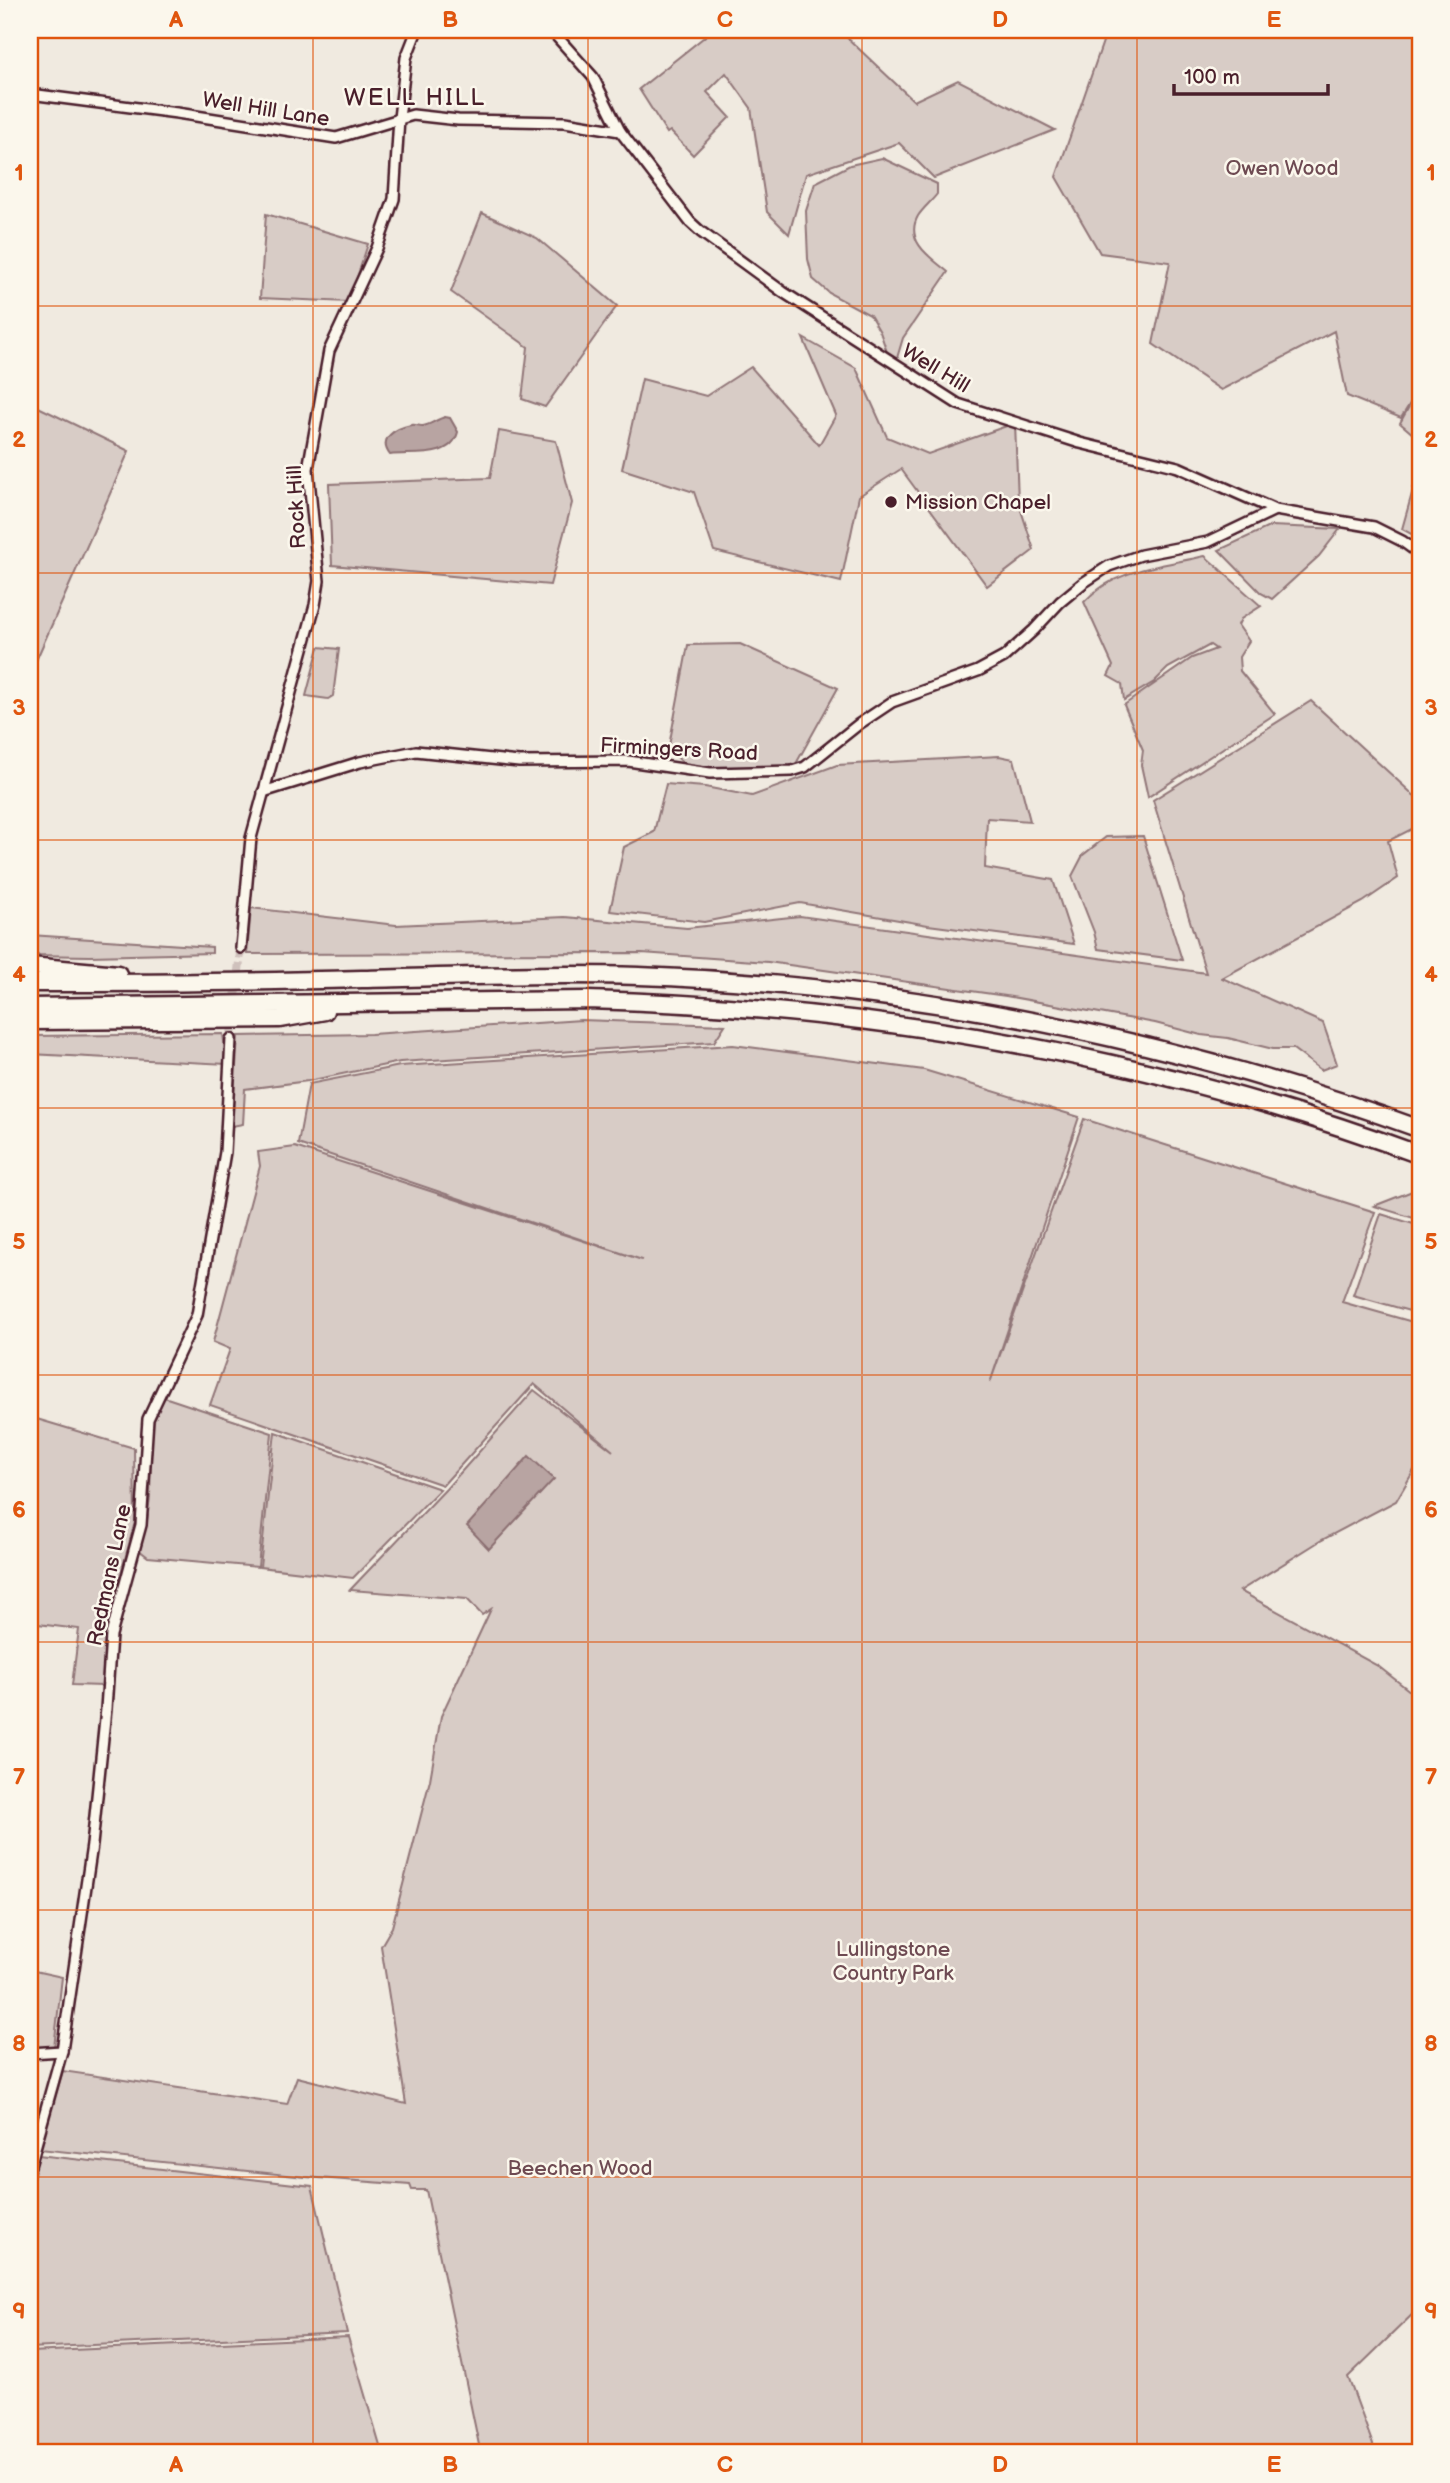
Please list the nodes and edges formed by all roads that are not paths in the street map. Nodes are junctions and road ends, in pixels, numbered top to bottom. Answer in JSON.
{"nodes":[{"id":1,"x":417,"y":30,"type":"edge"},
{"id":2,"x":551,"y":30,"type":"edge"},
{"id":3,"x":30,"y":94,"type":"edge"},
{"id":4,"x":399,"y":118,"type":"junction"},
{"id":5,"x":620,"y":131,"type":"junction"},
{"id":6,"x":1275,"y":510,"type":"junction"},
{"id":7,"x":1420,"y":554,"type":"edge"},
{"id":8,"x":263,"y":792,"type":"junction"},
{"id":9,"x":241,"y":948,"type":"tunnel mouth"},
{"id":10,"x":30,"y":967,"type":"edge"},
{"id":11,"x":172,"y":982,"type":"junction"},
{"id":12,"x":30,"y":983,"type":"edge"},
{"id":13,"x":354,"y":1003,"type":"junction"},
{"id":14,"x":30,"y":1007,"type":"edge"},
{"id":15,"x":30,"y":1021,"type":"edge"},
{"id":16,"x":231,"y":1039,"type":"tunnel mouth"},
{"id":17,"x":1420,"y":1129,"type":"edge"},
{"id":18,"x":1420,"y":1155,"type":"edge"},
{"id":19,"x":62,"y":2051,"type":"junction"},
{"id":20,"x":30,"y":2053,"type":"edge"},
{"id":21,"x":30,"y":2166,"type":"edge"}],
"edges":[{"from":1,"to":4,"type":"street","name":"Rock Hill"},
{"from":2,"to":5,"type":"street","name":"Well Hill"},
{"from":3,"to":4,"type":"street","name":"Well Hill Lane"},
{"from":4,"to":5,"type":"street","name":"Well Hill Lane"},
{"from":4,"to":8,"type":"street","name":"Rock Hill"},
{"from":5,"to":6,"type":"street","name":"Well Hill"},
{"from":6,"to":7,"type":"street","name":"Well Hill"},
{"from":6,"to":8,"type":"street","name":"Firmingers Road"},
{"from":8,"to":9,"type":"street","name":"Rock Hill"},
{"from":10,"to":11,"type":"highway"},
{"from":11,"to":12,"type":"highway"},
{"from":11,"to":17,"type":"highway"},
{"from":13,"to":14,"type":"highway"},
{"from":13,"to":15,"type":"highway"},
{"from":13,"to":18,"type":"highway"},
{"from":16,"to":19,"type":"street","name":"Redmans Lane"},
{"from":19,"to":20,"type":"street"},
{"from":19,"to":21,"type":"street","name":"Redmans Lane"}]}
